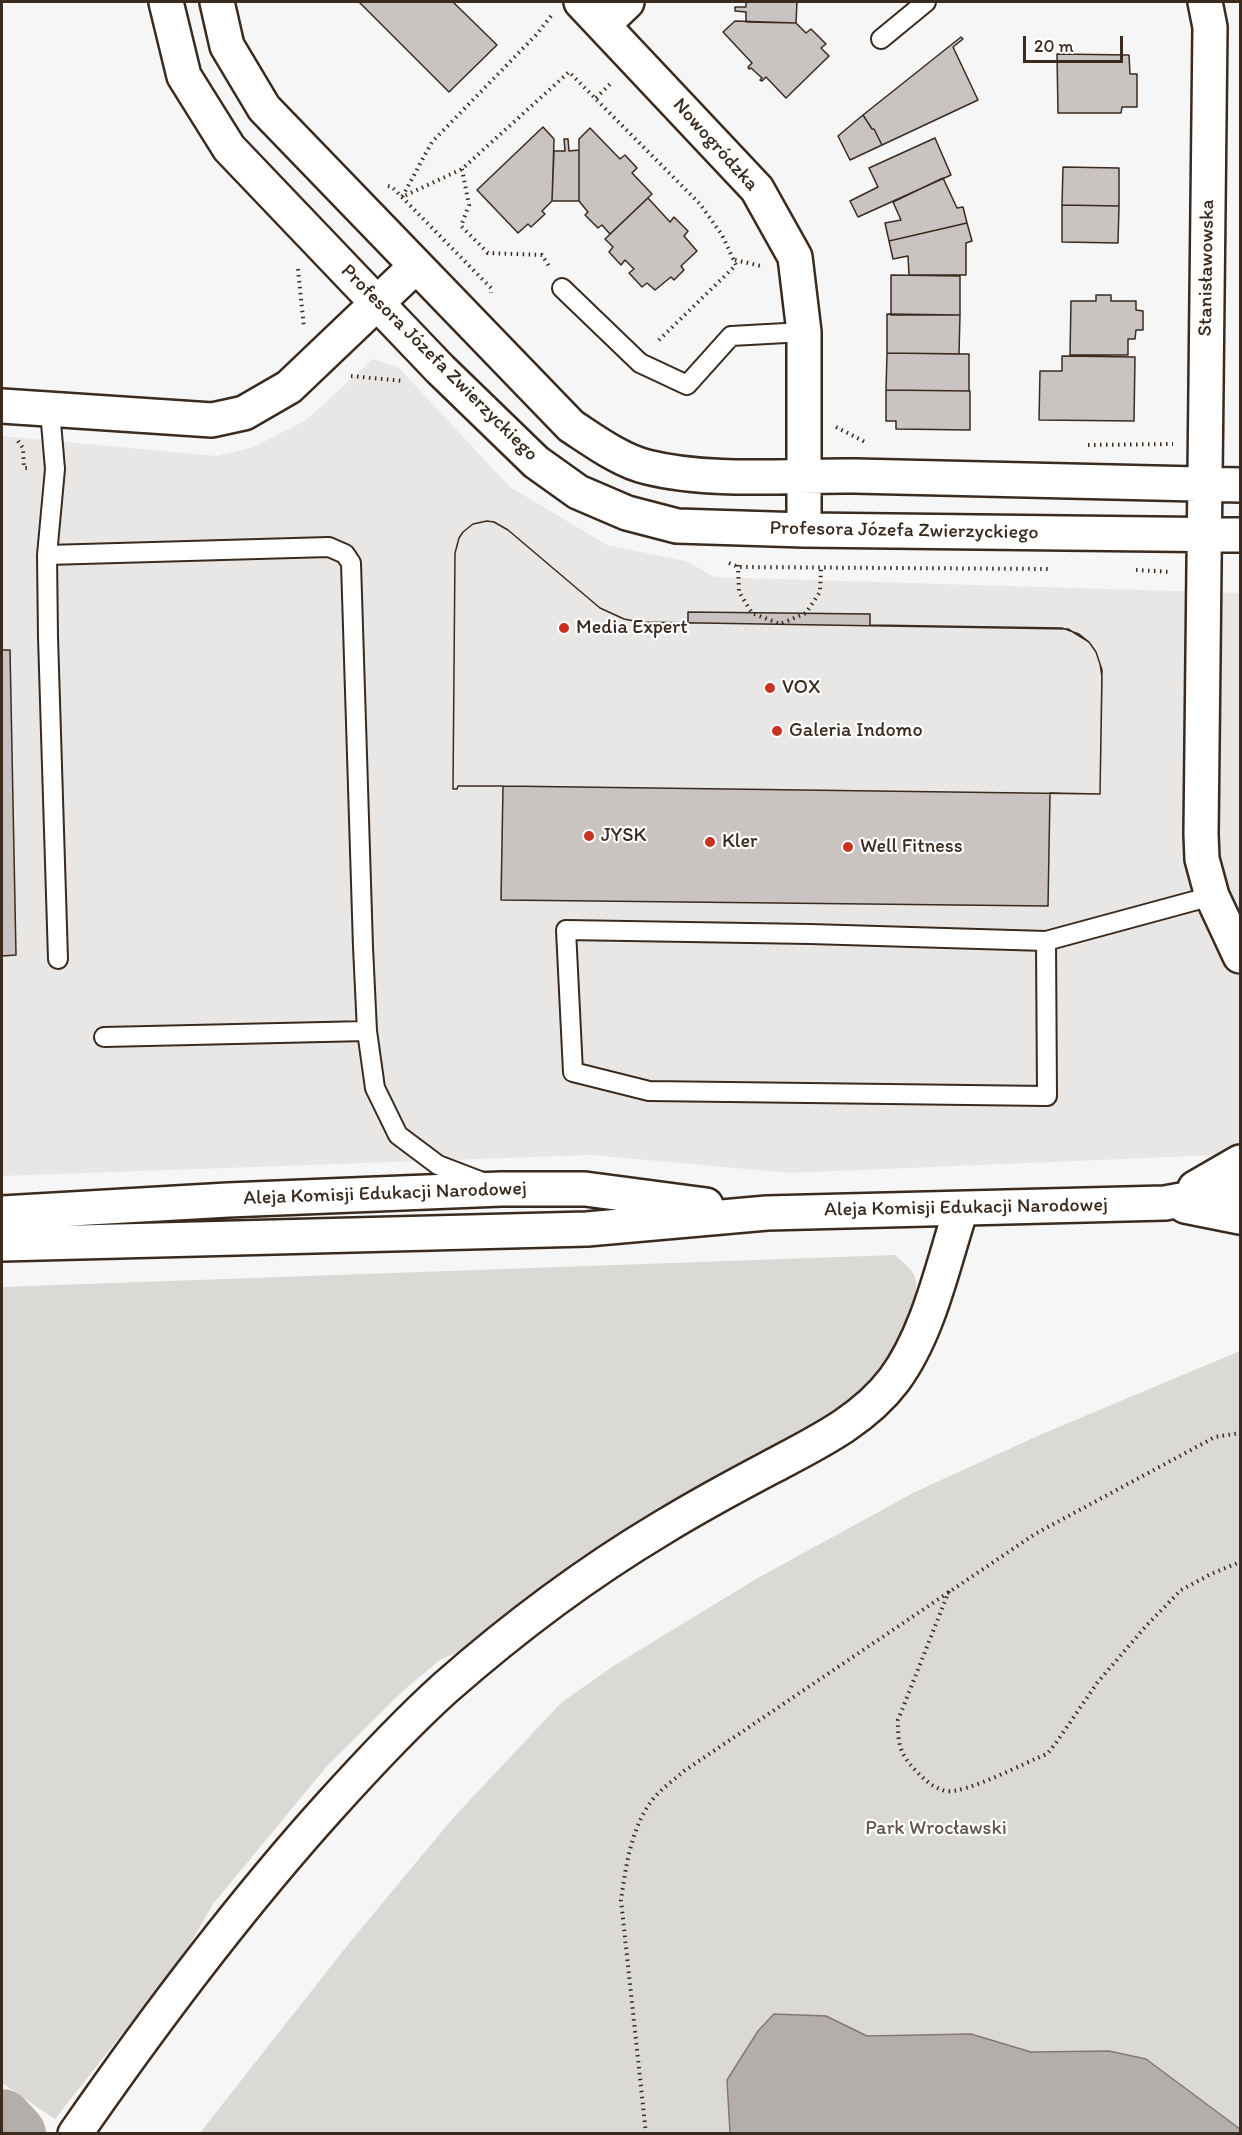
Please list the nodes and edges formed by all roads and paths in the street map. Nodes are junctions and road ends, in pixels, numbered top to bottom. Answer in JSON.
{"nodes":[{"id":1,"x":166,"y":2,"type":"edge"},
{"id":2,"x":217,"y":2,"type":"edge"},
{"id":3,"x":926,"y":2,"type":"edge"},
{"id":4,"x":1205,"y":2,"type":"edge"},
{"id":5,"x":592,"y":9,"type":"edge"},
{"id":6,"x":881,"y":39,"type":"dead end"},
{"id":7,"x":612,"y":82,"type":"dead end"},
{"id":8,"x":596,"y":98,"type":"junction"},
{"id":9,"x":462,"y":169,"type":"junction"},
{"id":10,"x":735,"y":260,"type":"junction"},
{"id":11,"x":416,"y":266,"type":"junction"},
{"id":12,"x":766,"y":267,"type":"dead end"},
{"id":13,"x":562,"y":288,"type":"joint"},
{"id":14,"x":379,"y":303,"type":"junction"},
{"id":15,"x":804,"y":332,"type":"junction"},
{"id":16,"x":640,"y":363,"type":"junction"},
{"id":17,"x":2,"y":406,"type":"edge"},
{"id":18,"x":50,"y":411,"type":"junction"},
{"id":19,"x":804,"y":475,"type":"junction"},
{"id":20,"x":1204,"y":484,"type":"junction"},
{"id":21,"x":1240,"y":484,"type":"edge"},
{"id":22,"x":804,"y":530,"type":"junction"},
{"id":23,"x":1203,"y":535,"type":"junction"},
{"id":24,"x":1240,"y":535,"type":"edge"},
{"id":25,"x":47,"y":555,"type":"junction"},
{"id":26,"x":738,"y":567,"type":"dead end"},
{"id":27,"x":821,"y":568,"type":"dead end"},
{"id":28,"x":1136,"y":570,"type":"dead end"},
{"id":29,"x":1169,"y":572,"type":"dead end"},
{"id":30,"x":1212,"y":896,"type":"junction"},
{"id":31,"x":1046,"y":941,"type":"junction"},
{"id":32,"x":1239,"y":952,"type":"edge"},
{"id":33,"x":58,"y":959,"type":"dead end"},
{"id":34,"x":367,"y":1031,"type":"junction"},
{"id":35,"x":104,"y":1037,"type":"dead end"},
{"id":36,"x":1240,"y":1162,"type":"edge"},
{"id":37,"x":501,"y":1189,"type":"junction"},
{"id":38,"x":1240,"y":1189,"type":"edge"},
{"id":39,"x":1165,"y":1203,"type":"junction"},
{"id":40,"x":961,"y":1209,"type":"junction"},
{"id":41,"x":2,"y":1213,"type":"edge"},
{"id":42,"x":767,"y":1213,"type":"junction"},
{"id":43,"x":1240,"y":1217,"type":"edge"},
{"id":44,"x":2,"y":1244,"type":"edge"},
{"id":45,"x":1240,"y":1433,"type":"edge"},
{"id":46,"x":1240,"y":1562,"type":"edge"},
{"id":47,"x":950,"y":1590,"type":"junction"},
{"id":48,"x":75,"y":2133,"type":"edge"},
{"id":49,"x":646,"y":2133,"type":"edge"}],
"edges":[{"from":1,"to":14,"type":"street","name":"Profesora Józefa Zwierzyckiego"},
{"from":2,"to":11,"type":"street"},
{"from":3,"to":6,"type":"lane"},
{"from":4,"to":20,"type":"street","name":"Stanisławowska"},
{"from":5,"to":9,"type":"path"},
{"from":5,"to":15,"type":"street","name":"Nowogródzka"},
{"from":7,"to":8,"type":"path"},
{"from":8,"to":9,"type":"path"},
{"from":8,"to":10,"type":"path"},
{"from":9,"to":13,"type":"path"},
{"from":10,"to":12,"type":"path"},
{"from":10,"to":16,"type":"path"},
{"from":11,"to":14,"type":"street"},
{"from":11,"to":19,"type":"street"},
{"from":13,"to":16,"type":"lane"},
{"from":14,"to":18,"type":"street"},
{"from":14,"to":22,"type":"street","name":"Profesora Józefa Zwierzyckiego"},
{"from":15,"to":16,"type":"lane"},
{"from":15,"to":19,"type":"street","name":"Nowogródzka"},
{"from":17,"to":18,"type":"street"},
{"from":18,"to":25,"type":"lane"},
{"from":19,"to":20,"type":"street"},
{"from":19,"to":22,"type":"street","name":"Nowogródzka"},
{"from":20,"to":21,"type":"street"},
{"from":20,"to":23,"type":"street","name":"Stanisławowska"},
{"from":22,"to":23,"type":"street","name":"Profesora Józefa Zwierzyckiego"},
{"from":23,"to":24,"type":"street","name":"Profesora Józefa Zwierzyckiego"},
{"from":23,"to":30,"type":"street","name":"Stanisławowska"},
{"from":25,"to":33,"type":"lane"},
{"from":25,"to":34,"type":"lane"},
{"from":26,"to":27,"type":"path"},
{"from":28,"to":29,"type":"path"},
{"from":30,"to":31,"type":"lane"},
{"from":30,"to":32,"type":"street","name":"Stanisławowska"},
{"from":31,"to":31,"type":"lane"},
{"from":34,"to":35,"type":"lane"},
{"from":34,"to":37,"type":"lane"},
{"from":36,"to":39,"type":"street"},
{"from":37,"to":41,"type":"street","name":"Aleja Komisji Edukacji Narodowej"},
{"from":37,"to":42,"type":"street","name":"Aleja Komisji Edukacji Narodowej"},
{"from":38,"to":39,"type":"street","name":"Aleja Komisji Edukacji Narodowej"},
{"from":39,"to":40,"type":"street","name":"Aleja Komisji Edukacji Narodowej"},
{"from":39,"to":43,"type":"street","name":"Aleja Komisji Edukacji Narodowej"},
{"from":40,"to":42,"type":"street","name":"Aleja Komisji Edukacji Narodowej"},
{"from":40,"to":48,"type":"street"},
{"from":42,"to":44,"type":"street","name":"Aleja Komisji Edukacji Narodowej"},
{"from":45,"to":47,"type":"path"},
{"from":46,"to":47,"type":"path"},
{"from":47,"to":49,"type":"path"}]}
